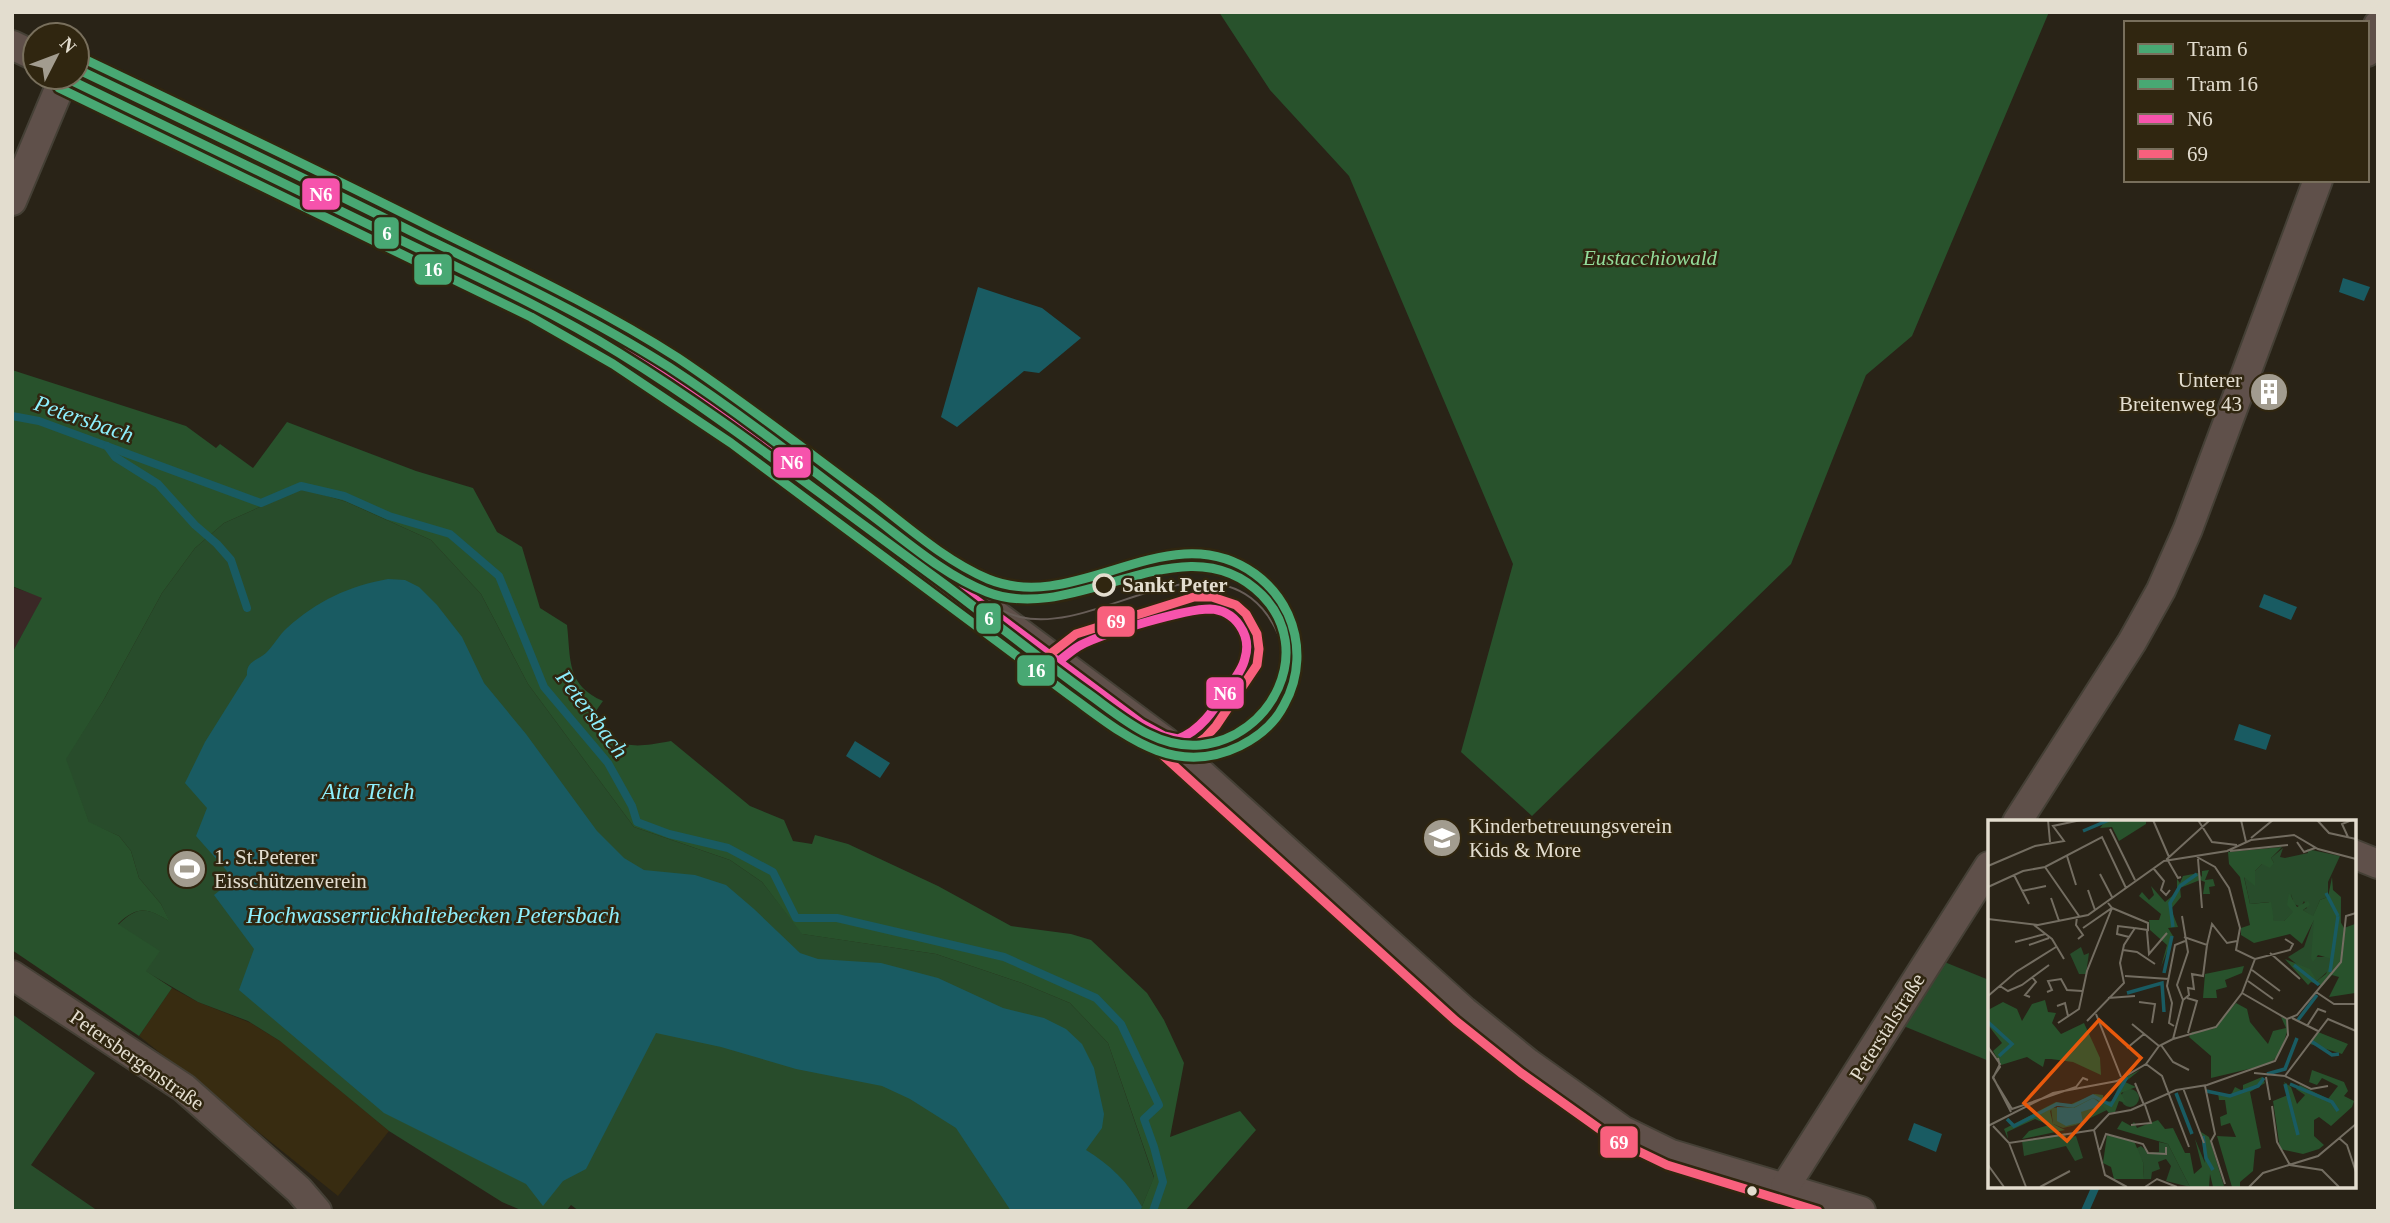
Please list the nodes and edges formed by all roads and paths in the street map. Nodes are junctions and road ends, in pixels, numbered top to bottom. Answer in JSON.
{"nodes":[{"id":1,"x":2378,"y":25,"type":"edge"},
{"id":2,"x":2369,"y":47,"type":"edge"},
{"id":3,"x":91,"y":82,"type":"edge"},
{"id":4,"x":58,"y":91,"type":"edge"},
{"id":5,"x":2317,"y":182,"type":"edge"},
{"id":6,"x":12,"y":201,"type":"edge"},
{"id":7,"x":2018,"y":820,"type":"edge"},
{"id":8,"x":2355,"y":855,"type":"edge"},
{"id":9,"x":2378,"y":864,"type":"edge"},
{"id":10,"x":1988,"y":868,"type":"edge"},
{"id":11,"x":12,"y":975,"type":"edge"},
{"id":12,"x":1786,"y":1187,"type":"junction"},
{"id":13,"x":317,"y":1211,"type":"edge"},
{"id":14,"x":1861,"y":1211,"type":"edge"}],
"edges":[{"from":1,"to":2,"type":"street"},
{"from":3,"to":12,"type":"street"},
{"from":4,"to":6,"type":"street"},
{"from":5,"to":7,"type":"street"},
{"from":8,"to":9,"type":"street"},
{"from":10,"to":12,"type":"street","name":"Peterstalstraße"},
{"from":11,"to":13,"type":"street","name":"Petersbergenstraße"},
{"from":12,"to":14,"type":"street"}]}
